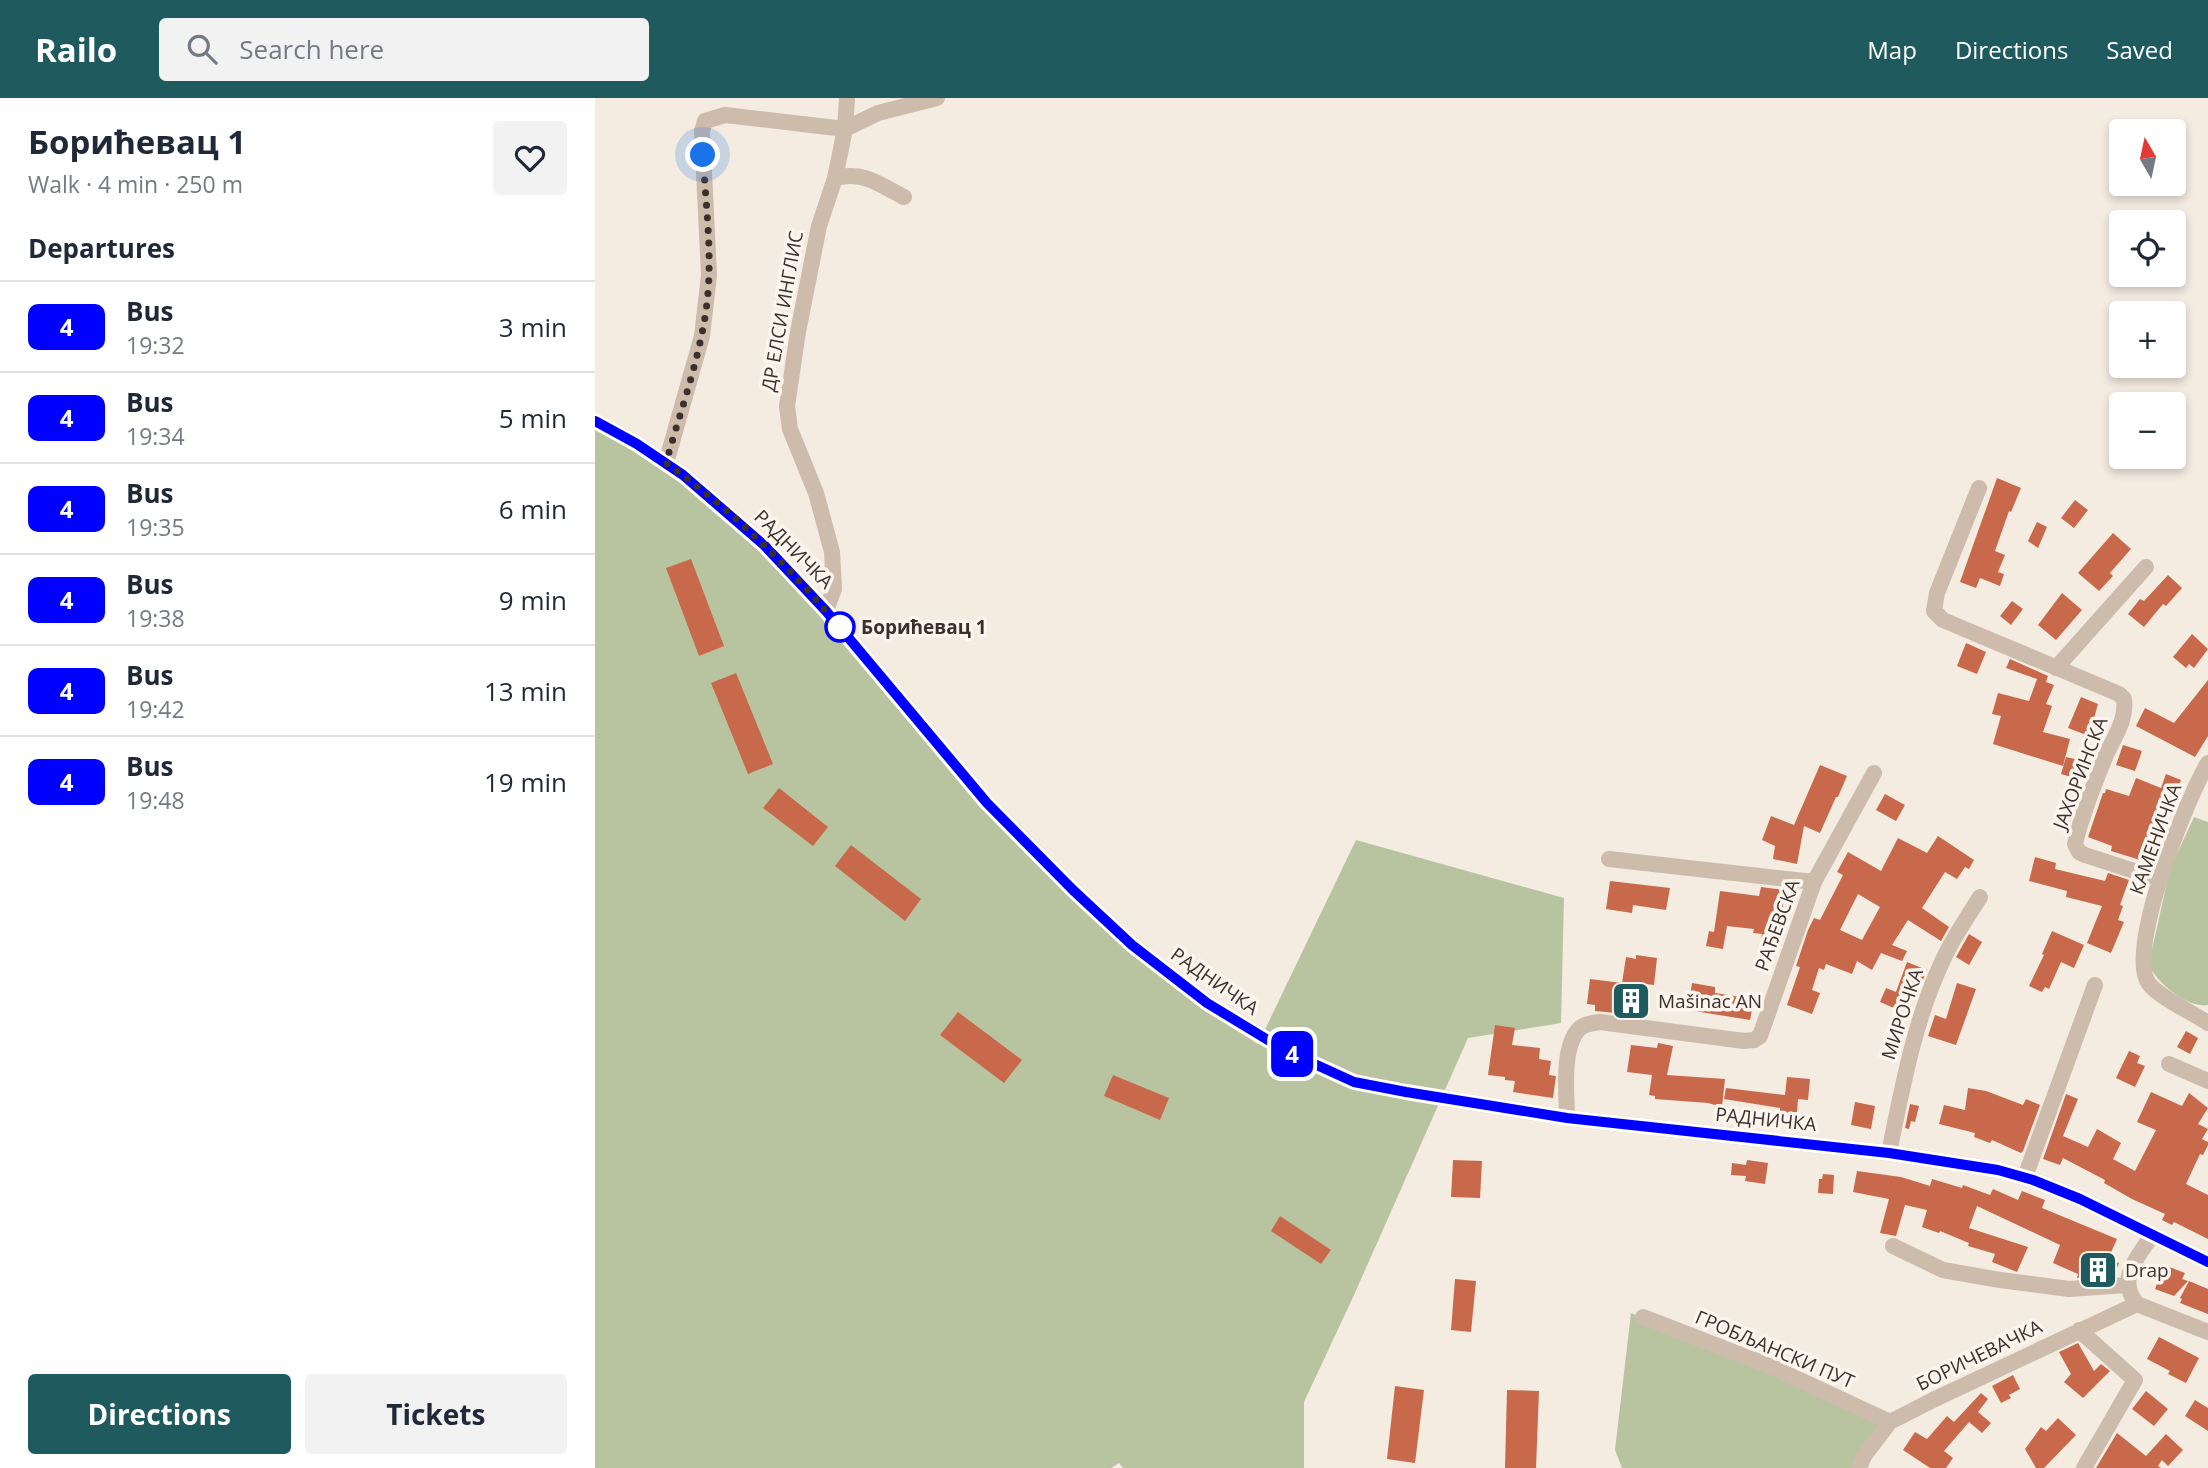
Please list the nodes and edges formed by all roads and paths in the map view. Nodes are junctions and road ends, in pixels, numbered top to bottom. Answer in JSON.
{"nodes":[{"id":1,"x":847,"y":98,"type":"edge"},
{"id":2,"x":937,"y":98,"type":"edge"},
{"id":3,"x":845,"y":129,"type":"junction"},
{"id":4,"x":835,"y":177,"type":"junction"},
{"id":5,"x":904,"y":197,"type":"dead end"},
{"id":6,"x":595,"y":421,"type":"edge"},
{"id":7,"x":666,"y":463,"type":"junction"},
{"id":8,"x":1979,"y":488,"type":"dead end"},
{"id":9,"x":2146,"y":567,"type":"dead end"},
{"id":10,"x":826,"y":611,"type":"junction"},
{"id":11,"x":2056,"y":668,"type":"junction"},
{"id":12,"x":2208,"y":763,"type":"edge"},
{"id":13,"x":1874,"y":773,"type":"dead end"},
{"id":14,"x":1609,"y":859,"type":"dead end"},
{"id":15,"x":2159,"y":879,"type":"junction"},
{"id":16,"x":1814,"y":882,"type":"junction"},
{"id":17,"x":1980,"y":897,"type":"dead end"},
{"id":18,"x":2095,"y":985,"type":"dead end"},
{"id":19,"x":2208,"y":1023,"type":"edge"},
{"id":20,"x":2169,"y":1064,"type":"dead end"},
{"id":21,"x":2208,"y":1081,"type":"edge"},
{"id":22,"x":1567,"y":1118,"type":"junction"},
{"id":23,"x":1889,"y":1153,"type":"junction"},
{"id":24,"x":2025,"y":1177,"type":"junction"},
{"id":25,"x":2152,"y":1235,"type":"junction"},
{"id":26,"x":1893,"y":1245,"type":"dead end"},
{"id":27,"x":2208,"y":1262,"type":"edge"},
{"id":28,"x":2127,"y":1285,"type":"junction"},
{"id":29,"x":2137,"y":1304,"type":"junction"},
{"id":30,"x":1643,"y":1318,"type":"dead end"},
{"id":31,"x":2080,"y":1331,"type":"junction"},
{"id":32,"x":2208,"y":1332,"type":"edge"},
{"id":33,"x":1890,"y":1422,"type":"junction"},
{"id":34,"x":1859,"y":1468,"type":"edge"},
{"id":35,"x":2084,"y":1468,"type":"edge"}],
"edges":[{"from":1,"to":3,"type":"street","name":"ДР ЕЛСИ ИНГЛИС"},
{"from":2,"to":3,"type":"street"},
{"from":3,"to":4,"type":"street","name":"ДР ЕЛСИ ИНГЛИС"},
{"from":3,"to":7,"type":"street"},
{"from":4,"to":5,"type":"street"},
{"from":4,"to":10,"type":"street","name":"ДР ЕЛСИ ИНГЛИС"},
{"from":6,"to":7,"type":"street","name":"РАДНИЧКА"},
{"from":7,"to":10,"type":"street","name":"РАДНИЧКА"},
{"from":8,"to":11,"type":"street","name":"ЈАХОРИНСКА"},
{"from":9,"to":11,"type":"street"},
{"from":10,"to":22,"type":"street","name":"РАДНИЧКА"},
{"from":11,"to":15,"type":"street","name":"ЈАХОРИНСКА"},
{"from":12,"to":15,"type":"street","name":"КАМЕНИЧКА"},
{"from":13,"to":16,"type":"street","name":"РАЂЕВСКА"},
{"from":14,"to":16,"type":"street"},
{"from":15,"to":19,"type":"street","name":"КАМЕНИЧКА"},
{"from":16,"to":22,"type":"street","name":"РАЂЕВСКА"},
{"from":17,"to":23,"type":"street","name":"МИРОЧКА"},
{"from":18,"to":24,"type":"street"},
{"from":20,"to":21,"type":"street"},
{"from":22,"to":23,"type":"street","name":"РАДНИЧКА"},
{"from":23,"to":24,"type":"street","name":"РАДНИЧКА"},
{"from":24,"to":25,"type":"street","name":"РАДНИЧКА"},
{"from":25,"to":27,"type":"street","name":"РАДНИЧКА"},
{"from":25,"to":28,"type":"street"},
{"from":26,"to":28,"type":"street"},
{"from":28,"to":29,"type":"street"},
{"from":29,"to":31,"type":"street","name":"БОРИЧЕВАЧКА"},
{"from":29,"to":32,"type":"street"},
{"from":30,"to":33,"type":"street","name":"ГРОБЉАНСКИ ПУТ"},
{"from":31,"to":33,"type":"street","name":"БОРИЧЕВАЧКА"},
{"from":31,"to":35,"type":"street"},
{"from":33,"to":34,"type":"street","name":"БОРИЧЕВАЧКА"}]}
